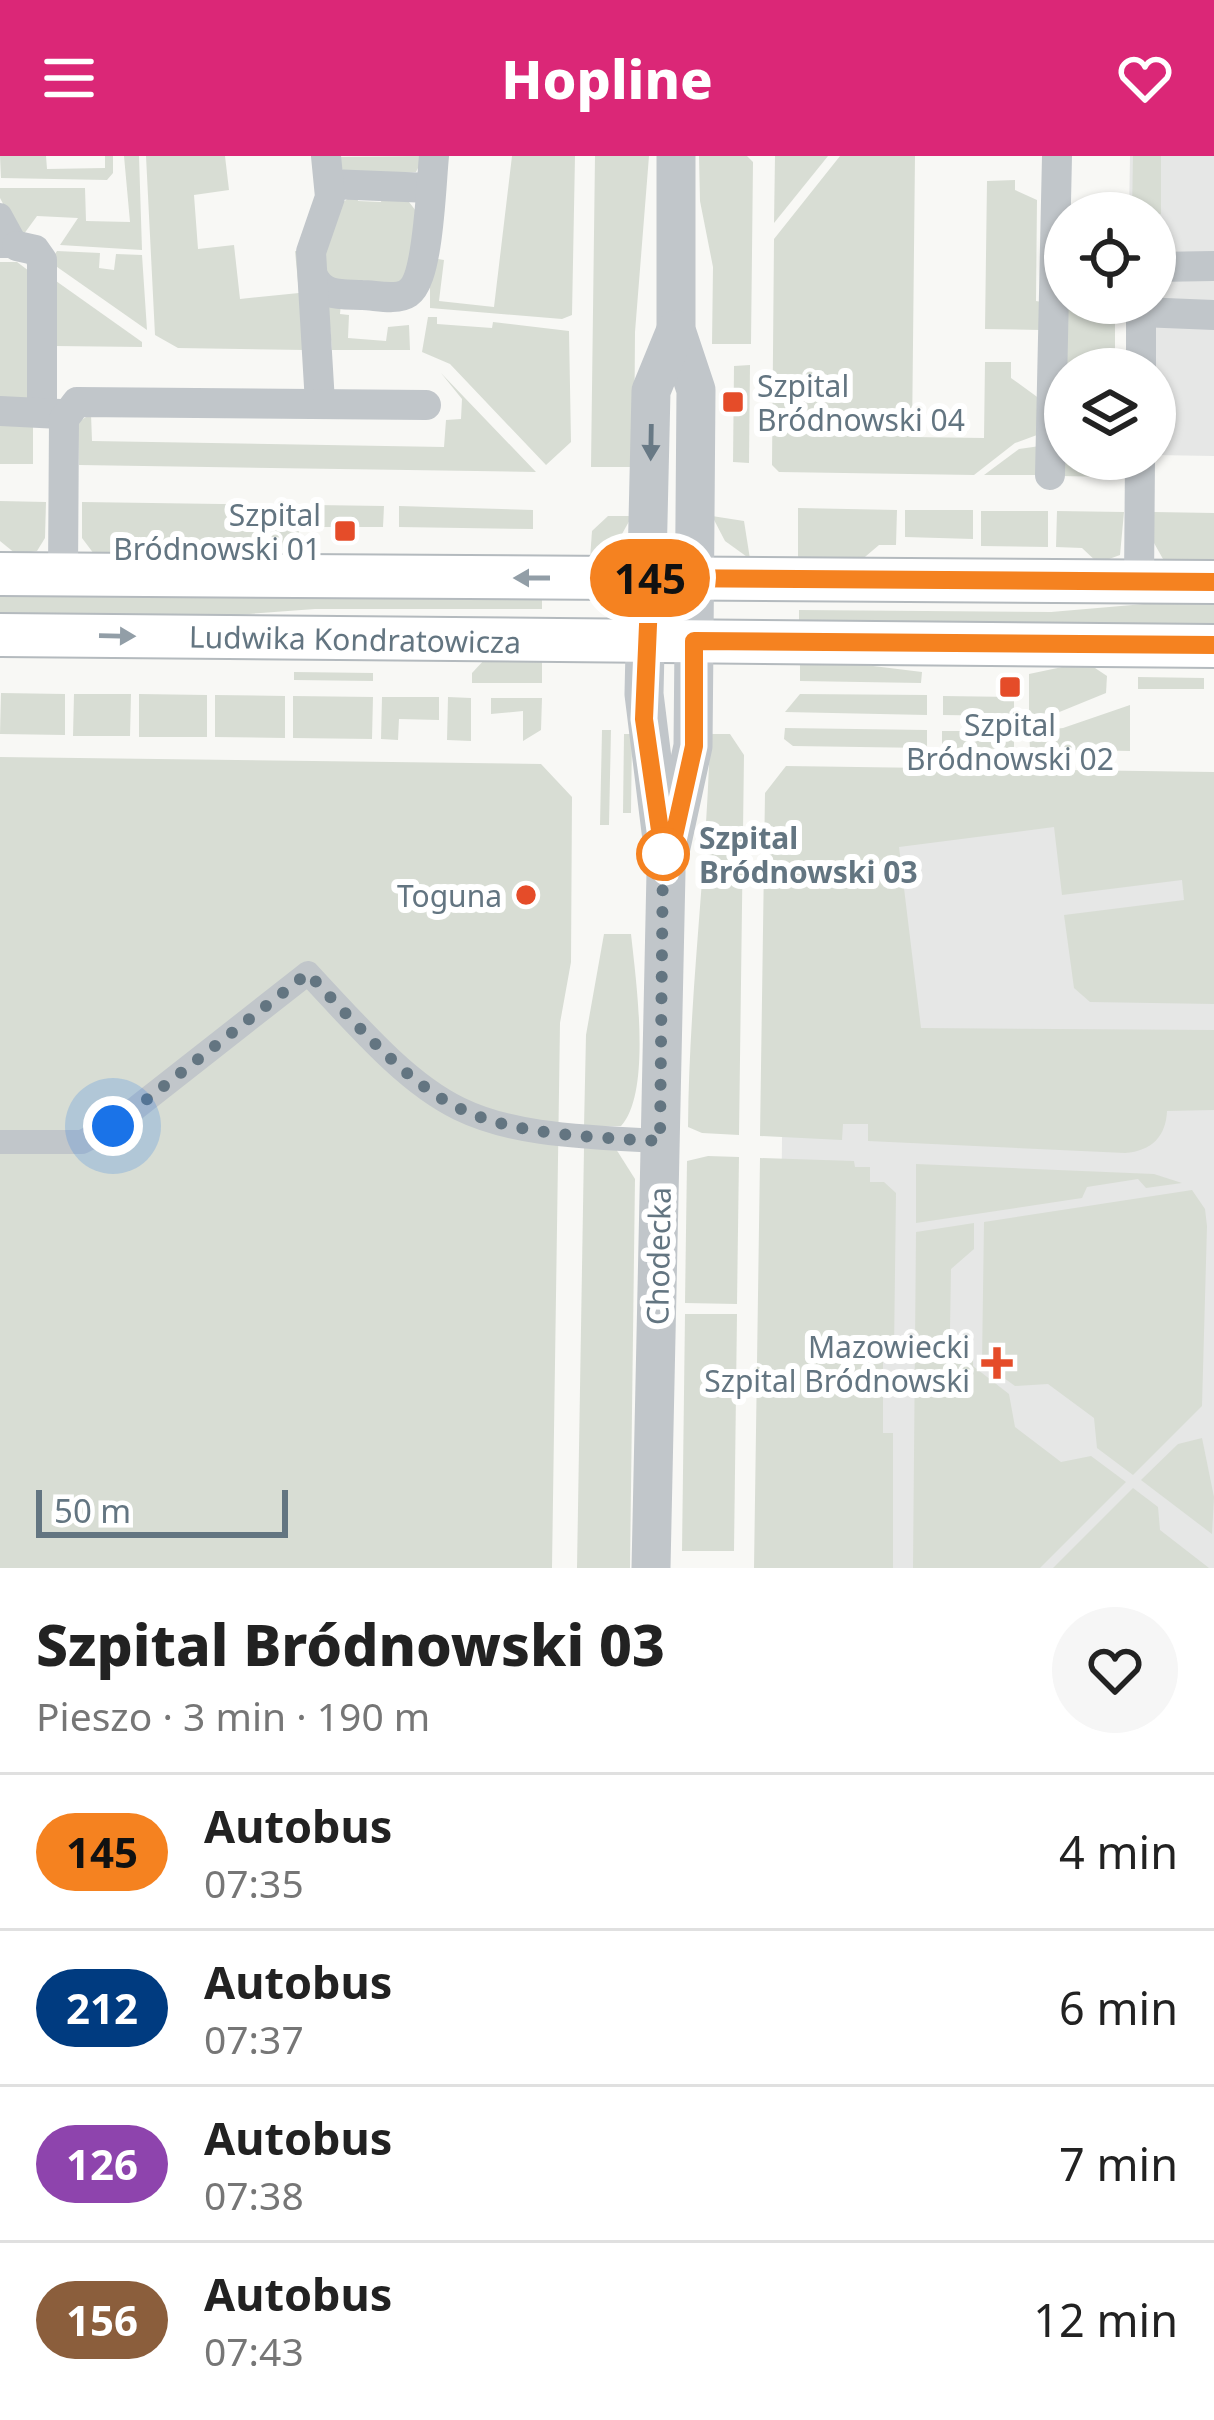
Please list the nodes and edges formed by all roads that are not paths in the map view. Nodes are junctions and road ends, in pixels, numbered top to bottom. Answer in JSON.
{"nodes":[{"id":1,"x":434,"y":156,"type":"edge"},
{"id":2,"x":676,"y":156,"type":"edge"},
{"id":3,"x":1057,"y":156,"type":"edge"},
{"id":4,"x":328,"y":170,"type":"edge"},
{"id":5,"x":430,"y":188,"type":"junction"},
{"id":6,"x":0,"y":215,"type":"edge"},
{"id":7,"x":8,"y":246,"type":"edge"},
{"id":8,"x":1214,"y":266,"type":"edge"},
{"id":9,"x":1176,"y":267,"type":"edge"},
{"id":10,"x":313,"y":276,"type":"junction"},
{"id":11,"x":1176,"y":311,"type":"edge"},
{"id":12,"x":1214,"y":315,"type":"edge"},
{"id":13,"x":676,"y":330,"type":"junction"},
{"id":14,"x":1053,"y":348,"type":"edge"},
{"id":15,"x":320,"y":403,"type":"junction"},
{"id":16,"x":425,"y":405,"type":"dead end"},
{"id":17,"x":0,"y":411,"type":"edge"},
{"id":18,"x":53,"y":415,"type":"junction"},
{"id":19,"x":1140,"y":480,"type":"edge"},
{"id":20,"x":0,"y":574,"type":"edge"},
{"id":21,"x":63,"y":574,"type":"junction"},
{"id":22,"x":650,"y":578,"type":"junction"},
{"id":23,"x":694,"y":578,"type":"junction"},
{"id":24,"x":1139,"y":582,"type":"junction"},
{"id":25,"x":1214,"y":582,"type":"edge"},
{"id":26,"x":0,"y":635,"type":"edge"},
{"id":27,"x":646,"y":641,"type":"junction"},
{"id":28,"x":694,"y":641,"type":"junction"},
{"id":29,"x":1214,"y":646,"type":"edge"},
{"id":30,"x":666,"y":872,"type":"junction"},
{"id":31,"x":660,"y":1141,"type":"junction"},
{"id":32,"x":0,"y":1142,"type":"edge"},
{"id":33,"x":651,"y":1568,"type":"edge"}],
"edges":[{"from":1,"to":5,"type":"street"},
{"from":2,"to":13,"type":"street","name":"Chodecka"},
{"from":3,"to":14,"type":"street"},
{"from":4,"to":5,"type":"street"},
{"from":4,"to":10,"type":"street"},
{"from":5,"to":10,"type":"street"},
{"from":6,"to":7,"type":"street"},
{"from":7,"to":18,"type":"street"},
{"from":8,"to":9,"type":"street"},
{"from":10,"to":15,"type":"street"},
{"from":11,"to":12,"type":"street"},
{"from":13,"to":22,"type":"street","name":"Chodecka","one_way":true},
{"from":13,"to":23,"type":"street","name":"Chodecka"},
{"from":15,"to":16,"type":"street"},
{"from":15,"to":18,"type":"street"},
{"from":17,"to":18,"type":"street"},
{"from":18,"to":21,"type":"street"},
{"from":19,"to":24,"type":"street"},
{"from":20,"to":21,"type":"main road","name":"Ludwika Kondratowicza"},
{"from":22,"to":21,"type":"main road","name":"Ludwika Kondratowicza","one_way":true},
{"from":22,"to":23,"type":"main road","name":"Ludwika Kondratowicza"},
{"from":22,"to":27,"type":"street","name":"Chodecka"},
{"from":23,"to":24,"type":"main road","name":"Ludwika Kondratowicza"},
{"from":23,"to":28,"type":"street","name":"Chodecka"},
{"from":24,"to":25,"type":"main road","name":"Ludwika Kondratowicza"},
{"from":26,"to":27,"type":"main road","name":"Ludwika Kondratowicza","one_way":true},
{"from":27,"to":28,"type":"main road","name":"Ludwika Kondratowicza"},
{"from":27,"to":30,"type":"street","name":"Chodecka"},
{"from":28,"to":29,"type":"main road","name":"Ludwika Kondratowicza"},
{"from":28,"to":30,"type":"street","name":"Chodecka"},
{"from":30,"to":31,"type":"street","name":"Chodecka"},
{"from":31,"to":32,"type":"street"},
{"from":31,"to":33,"type":"street","name":"Chodecka"}]}
